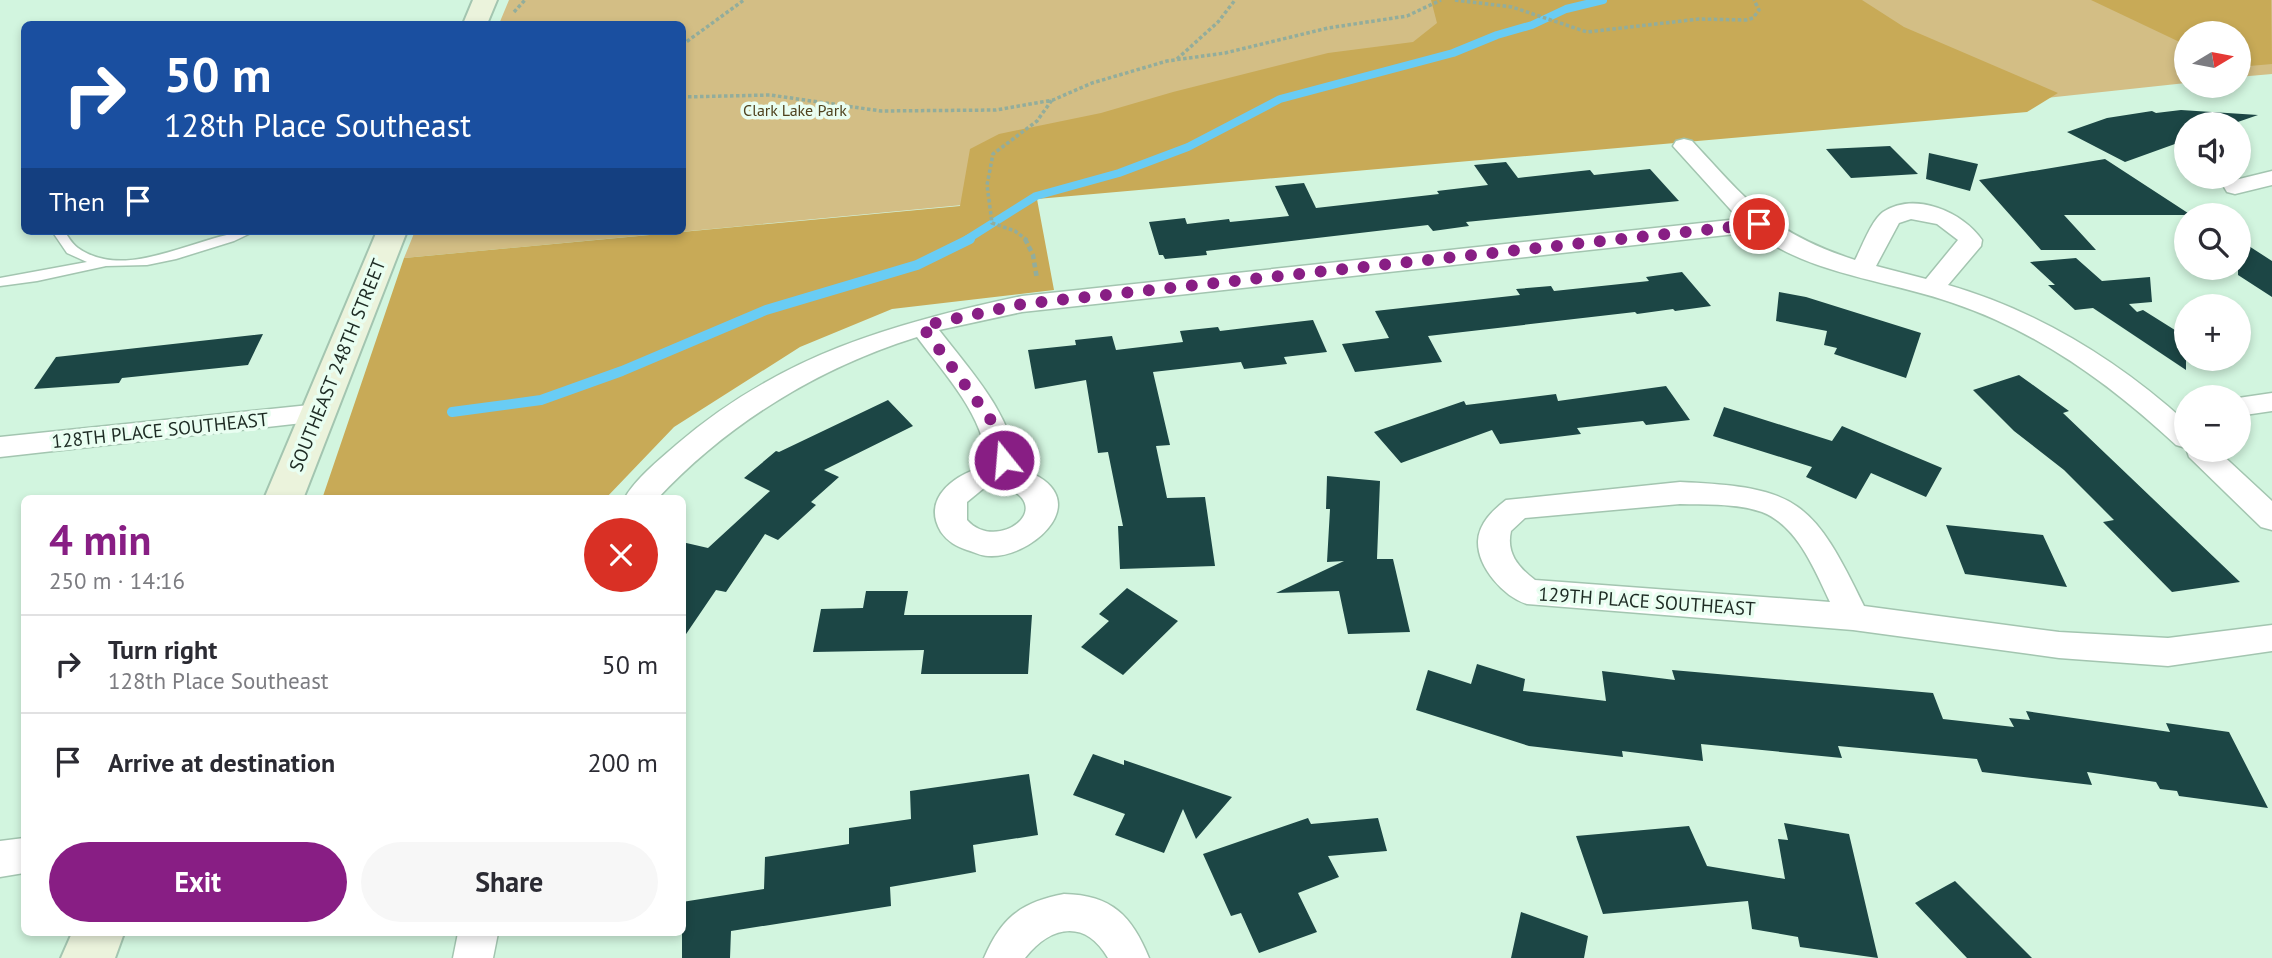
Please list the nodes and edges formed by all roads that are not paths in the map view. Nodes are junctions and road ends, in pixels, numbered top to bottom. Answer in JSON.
{"nodes":[{"id":1,"x":485,"y":0,"type":"edge"},
{"id":2,"x":476,"y":21,"type":"edge"},
{"id":3,"x":1684,"y":146,"type":"dead end"},
{"id":4,"x":2272,"y":178,"type":"edge"},
{"id":5,"x":2251,"y":183,"type":"edge"},
{"id":6,"x":1759,"y":224,"type":"junction"},
{"id":7,"x":60,"y":235,"type":"edge"},
{"id":8,"x":237,"y":235,"type":"edge"},
{"id":9,"x":390,"y":235,"type":"edge"},
{"id":10,"x":107,"y":262,"type":"junction"},
{"id":11,"x":1862,"y":269,"type":"junction"},
{"id":12,"x":0,"y":282,"type":"edge"},
{"id":13,"x":1931,"y":288,"type":"junction"},
{"id":14,"x":922,"y":326,"type":"junction"},
{"id":15,"x":2272,"y":402,"type":"edge"},
{"id":16,"x":2251,"y":405,"type":"edge"},
{"id":17,"x":319,"y":413,"type":"junction"},
{"id":18,"x":2174,"y":415,"type":"edge"},
{"id":19,"x":0,"y":447,"type":"edge"},
{"id":20,"x":2212,"y":462,"type":"edge"},
{"id":21,"x":1004,"y":476,"type":"dead end"},
{"id":22,"x":285,"y":495,"type":"edge"},
{"id":23,"x":643,"y":495,"type":"edge"},
{"id":24,"x":2272,"y":519,"type":"edge"},
{"id":25,"x":1853,"y":617,"type":"junction"},
{"id":26,"x":2272,"y":638,"type":"edge"},
{"id":27,"x":21,"y":856,"type":"edge"},
{"id":28,"x":0,"y":859,"type":"edge"},
{"id":29,"x":97,"y":936,"type":"edge"},
{"id":30,"x":477,"y":936,"type":"edge"},
{"id":31,"x":88,"y":958,"type":"edge"},
{"id":32,"x":473,"y":958,"type":"edge"},
{"id":33,"x":1004,"y":958,"type":"edge"},
{"id":34,"x":1129,"y":958,"type":"edge"}],
"edges":[{"from":1,"to":2,"type":"street"},
{"from":3,"to":6,"type":"street"},
{"from":4,"to":5,"type":"street"},
{"from":6,"to":11,"type":"street"},
{"from":6,"to":14,"type":"street"},
{"from":7,"to":10,"type":"lane"},
{"from":8,"to":10,"type":"lane"},
{"from":9,"to":17,"type":"street","name":"SOUTHEAST 248TH STREET"},
{"from":10,"to":12,"type":"lane"},
{"from":11,"to":13,"type":"street"},
{"from":11,"to":13,"type":"street"},
{"from":13,"to":18,"type":"street"},
{"from":14,"to":21,"type":"street"},
{"from":14,"to":23,"type":"street"},
{"from":15,"to":16,"type":"street"},
{"from":17,"to":19,"type":"street","name":"128TH PLACE SOUTHEAST"},
{"from":17,"to":22,"type":"street","name":"SOUTHEAST 248TH STREET"},
{"from":20,"to":24,"type":"street"},
{"from":25,"to":25,"type":"street","name":"129TH PLACE SOUTHEAST"},
{"from":25,"to":26,"type":"street","name":"129TH PLACE SOUTHEAST"},
{"from":27,"to":28,"type":"street"},
{"from":29,"to":31,"type":"street"},
{"from":30,"to":32,"type":"street"},
{"from":33,"to":34,"type":"street"}]}
